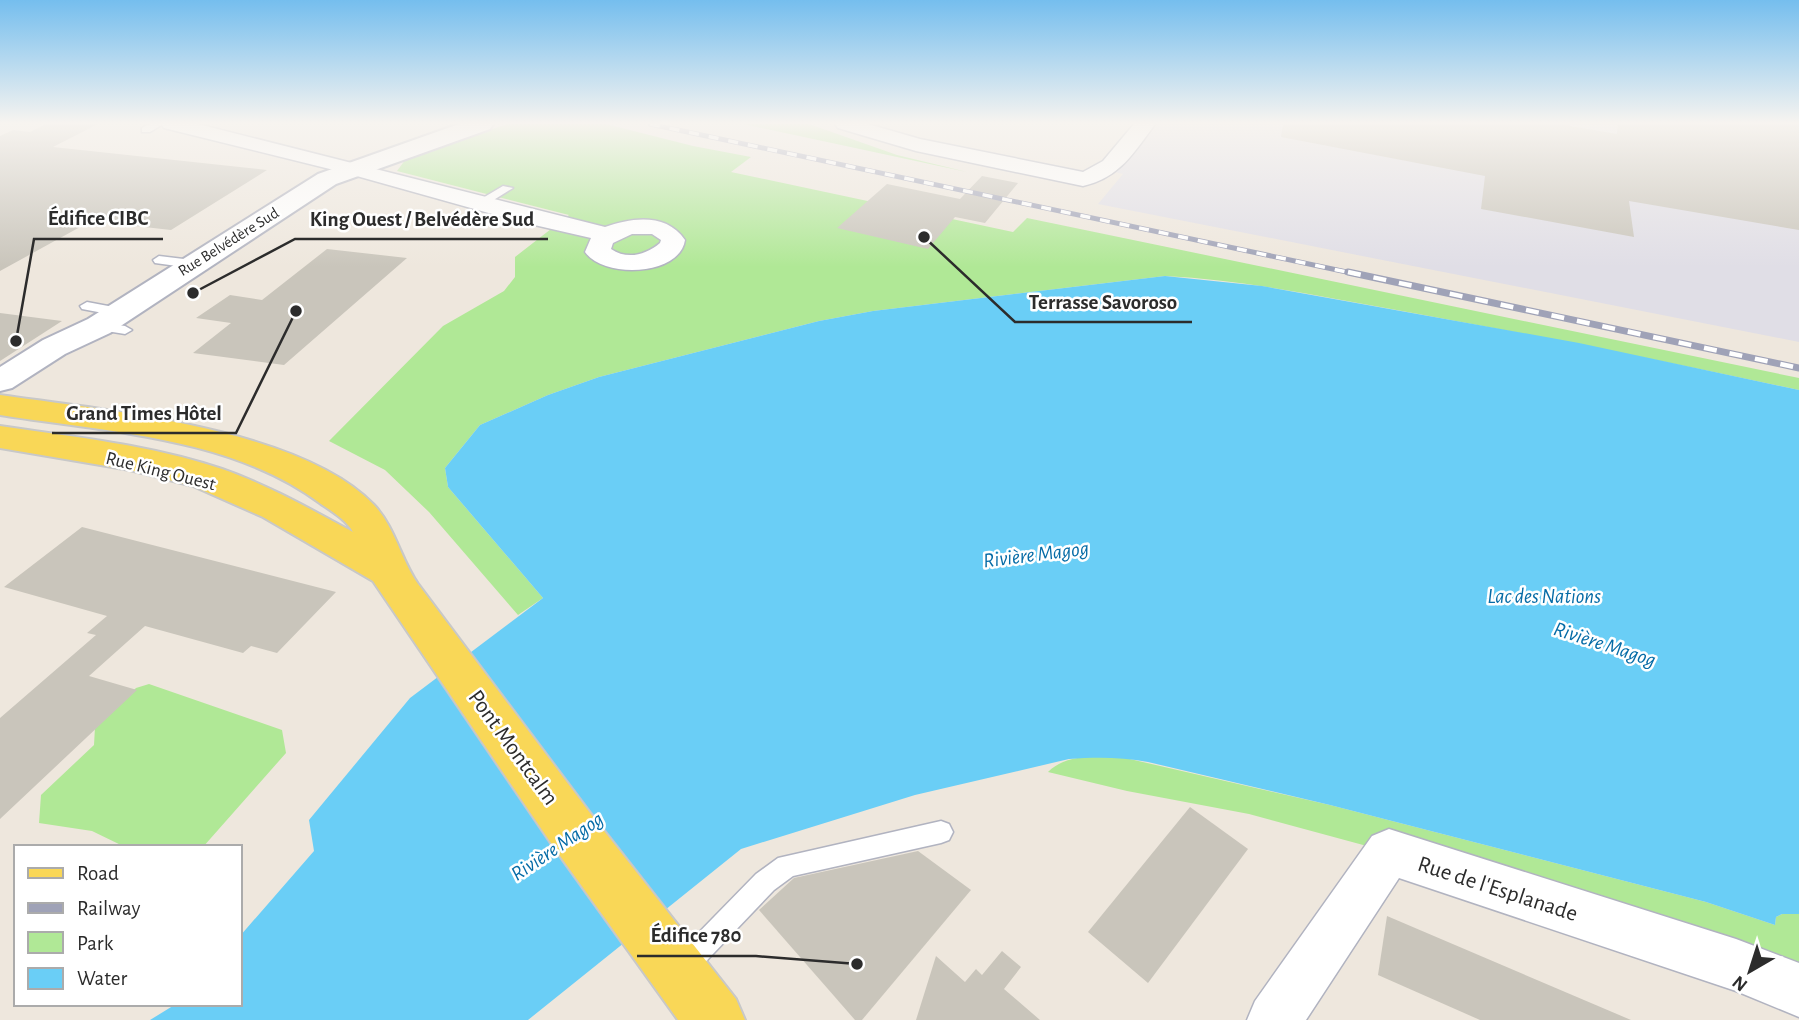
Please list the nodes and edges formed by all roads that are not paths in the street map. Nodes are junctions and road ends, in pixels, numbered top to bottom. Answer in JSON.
{"nodes":[{"id":1,"x":346,"y":172,"type":"edge"},
{"id":2,"x":367,"y":172,"type":"edge"},
{"id":3,"x":1047,"y":172,"type":"edge"},
{"id":4,"x":1104,"y":172,"type":"edge"},
{"id":5,"x":507,"y":188,"type":"dead end"},
{"id":6,"x":480,"y":204,"type":"junction"},
{"id":7,"x":608,"y":235,"type":"dead end"},
{"id":8,"x":159,"y":260,"type":"dead end"},
{"id":9,"x":192,"y":264,"type":"junction"},
{"id":10,"x":107,"y":319,"type":"junction"},
{"id":11,"x":0,"y":382,"type":"edge"},
{"id":12,"x":0,"y":405,"type":"edge"},
{"id":13,"x":0,"y":437,"type":"edge"},
{"id":14,"x":387,"y":570,"type":"junction"},
{"id":15,"x":448,"y":657,"type":"joint"},
{"id":16,"x":941,"y":832,"type":"dead end"},
{"id":17,"x":678,"y":972,"type":"junction"},
{"id":18,"x":1799,"y":990,"type":"edge"},
{"id":19,"x":715,"y":1020,"type":"edge"},
{"id":20,"x":1274,"y":1020,"type":"edge"}],
"edges":[{"from":1,"to":9,"type":"main road","name":"Rue Belvédère Sud"},
{"from":2,"to":6,"type":"street"},
{"from":3,"to":4,"type":"street"},
{"from":5,"to":6,"type":"lane"},
{"from":6,"to":7,"type":"street"},
{"from":8,"to":9,"type":"lane"},
{"from":9,"to":10,"type":"main road","name":"Rue Belvédère Sud"},
{"from":10,"to":11,"type":"main road","name":"Rue Belvédère Sud"},
{"from":10,"to":12,"type":"main road","name":"Rue Belvédère Sud"},
{"from":12,"to":14,"type":"main road","name":"Rue King Ouest"},
{"from":13,"to":14,"type":"main road","name":"Rue King Ouest"},
{"from":14,"to":15,"type":"main road","name":"Rue King Ouest"},
{"from":15,"to":17,"type":"main road","name":"Pont Montcalm"},
{"from":16,"to":17,"type":"lane"},
{"from":17,"to":19,"type":"main road"},
{"from":18,"to":20,"type":"street","name":"Rue de l'Esplanade"}]}
